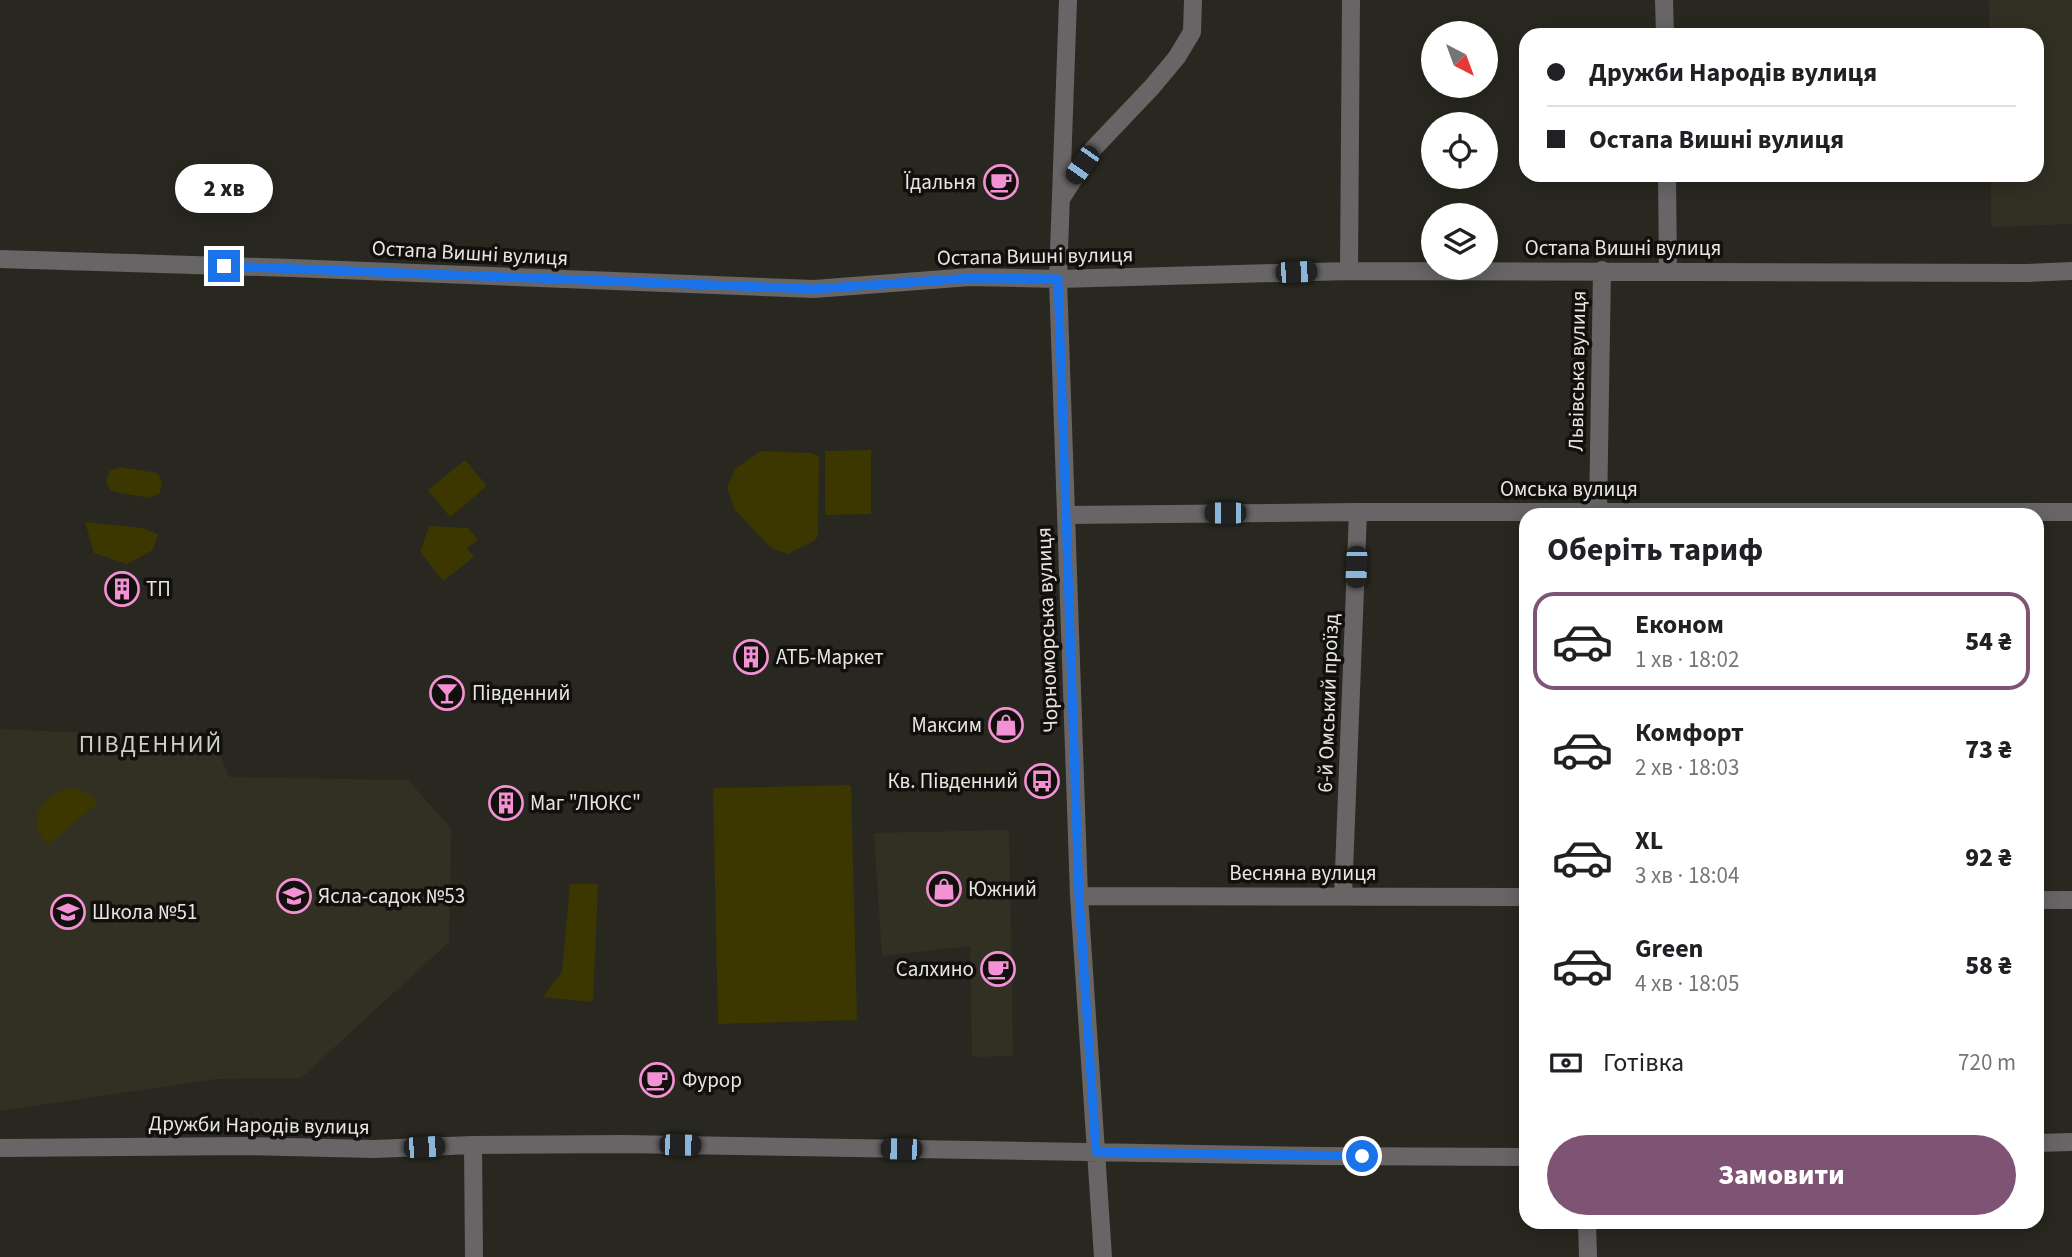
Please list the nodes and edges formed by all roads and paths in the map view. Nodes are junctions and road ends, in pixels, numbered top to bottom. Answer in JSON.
{"nodes":[{"id":1,"x":1068,"y":0,"type":"edge"},
{"id":2,"x":1193,"y":0,"type":"edge"},
{"id":3,"x":1351,"y":0,"type":"edge"},
{"id":4,"x":1664,"y":0,"type":"edge"},
{"id":5,"x":1665,"y":28,"type":"edge"},
{"id":6,"x":1667,"y":182,"type":"edge"},
{"id":7,"x":1059,"y":202,"type":"junction"},
{"id":8,"x":0,"y":259,"type":"edge"},
{"id":9,"x":1602,"y":270,"type":"junction"},
{"id":10,"x":1349,"y":271,"type":"junction"},
{"id":11,"x":1668,"y":271,"type":"junction"},
{"id":12,"x":2072,"y":271,"type":"edge"},
{"id":13,"x":1058,"y":279,"type":"junction"},
{"id":14,"x":1598,"y":508,"type":"edge"},
{"id":15,"x":1357,"y":512,"type":"junction"},
{"id":16,"x":2044,"y":512,"type":"edge"},
{"id":17,"x":2072,"y":512,"type":"edge"},
{"id":18,"x":1519,"y":513,"type":"edge"},
{"id":19,"x":1066,"y":515,"type":"junction"},
{"id":20,"x":1079,"y":896,"type":"junction"},
{"id":21,"x":1343,"y":896,"type":"junction"},
{"id":22,"x":1519,"y":897,"type":"edge"},
{"id":23,"x":2044,"y":900,"type":"edge"},
{"id":24,"x":2072,"y":900,"type":"edge"},
{"id":25,"x":2072,"y":1142,"type":"edge"},
{"id":26,"x":2044,"y":1143,"type":"edge"},
{"id":27,"x":473,"y":1144,"type":"junction"},
{"id":28,"x":0,"y":1148,"type":"edge"},
{"id":29,"x":1096,"y":1152,"type":"junction"},
{"id":30,"x":1519,"y":1157,"type":"edge"},
{"id":31,"x":1587,"y":1229,"type":"edge"},
{"id":32,"x":474,"y":1257,"type":"edge"},
{"id":33,"x":1103,"y":1257,"type":"edge"},
{"id":34,"x":1588,"y":1257,"type":"edge"}],
"edges":[{"from":1,"to":7,"type":"street","name":"Чорноморська вулиця"},
{"from":2,"to":7,"type":"street"},
{"from":3,"to":10,"type":"street"},
{"from":4,"to":5,"type":"street"},
{"from":6,"to":11,"type":"street"},
{"from":7,"to":13,"type":"street","name":"Чорноморська вулиця"},
{"from":8,"to":13,"type":"street","name":"Остапа Вишні вулиця"},
{"from":9,"to":10,"type":"street","name":"Остапа Вишні вулиця"},
{"from":9,"to":11,"type":"street","name":"Остапа Вишні вулиця"},
{"from":9,"to":14,"type":"street","name":"Львівська вулиця"},
{"from":10,"to":13,"type":"street","name":"Остапа Вишні вулиця"},
{"from":11,"to":12,"type":"street","name":"Остапа Вишні вулиця"},
{"from":13,"to":19,"type":"street","name":"Чорноморська вулиця"},
{"from":15,"to":18,"type":"street","name":"Омська вулиця"},
{"from":15,"to":19,"type":"street","name":"Омська вулиця"},
{"from":15,"to":21,"type":"street","name":"6-й Омський проїзд"},
{"from":16,"to":17,"type":"street","name":"Омська вулиця"},
{"from":19,"to":20,"type":"street","name":"Чорноморська вулиця"},
{"from":20,"to":21,"type":"street","name":"Весняна вулиця"},
{"from":20,"to":29,"type":"street","name":"Чорноморська вулиця"},
{"from":21,"to":22,"type":"street","name":"Весняна вулиця"},
{"from":23,"to":24,"type":"street"},
{"from":25,"to":26,"type":"street"},
{"from":27,"to":28,"type":"street","name":"Дружби Народів вулиця"},
{"from":27,"to":29,"type":"street","name":"Дружби Народів вулиця"},
{"from":27,"to":32,"type":"street"},
{"from":29,"to":30,"type":"street","name":"Дружби Народів вулиця"},
{"from":29,"to":33,"type":"street","name":"Чорноморська вулиця"},
{"from":31,"to":34,"type":"street"}]}
